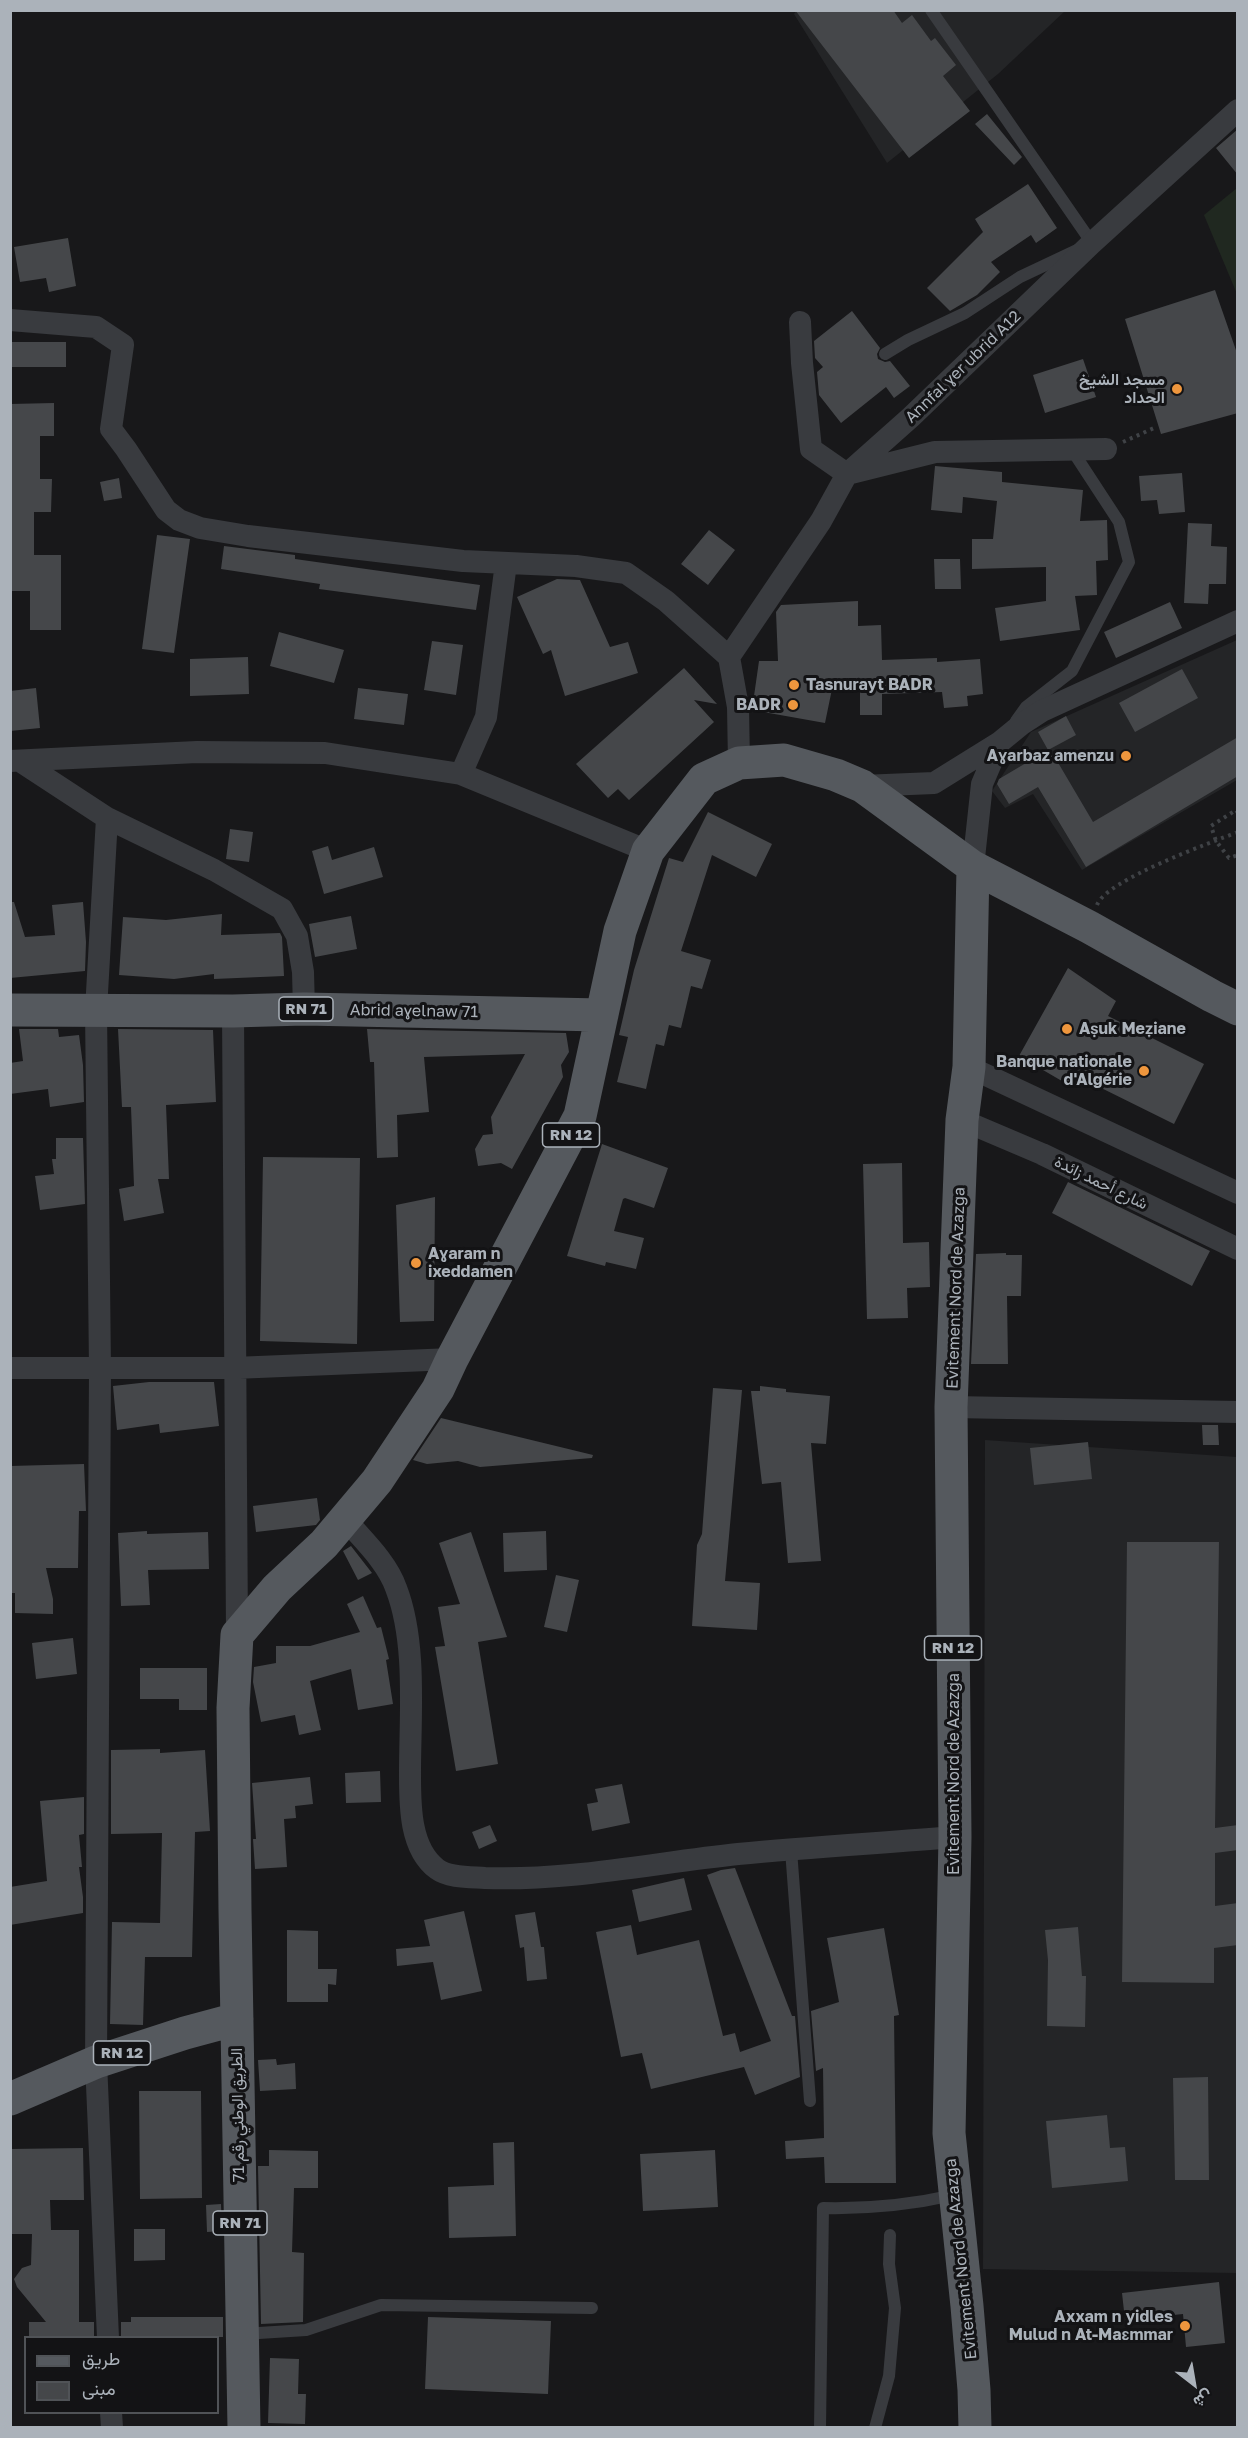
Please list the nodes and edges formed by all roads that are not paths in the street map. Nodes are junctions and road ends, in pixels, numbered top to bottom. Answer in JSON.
{"nodes":[{"id":1,"x":931,"y":10,"type":"edge"},
{"id":2,"x":1238,"y":110,"type":"edge"},
{"id":3,"x":1092,"y":243,"type":"junction"},
{"id":4,"x":10,"y":320,"type":"edge"},
{"id":5,"x":800,"y":322,"type":"dead end"},
{"id":6,"x":885,"y":354,"type":"dead end"},
{"id":7,"x":1106,"y":449,"type":"road end"},
{"id":8,"x":1072,"y":450,"type":"junction"},
{"id":9,"x":847,"y":474,"type":"junction"},
{"id":10,"x":506,"y":563,"type":"junction"},
{"id":11,"x":1238,"y":621,"type":"edge"},
{"id":12,"x":729,"y":657,"type":"junction"},
{"id":13,"x":1000,"y":742,"type":"junction"},
{"id":14,"x":15,"y":761,"type":"edge"},
{"id":15,"x":739,"y":763,"type":"junction"},
{"id":16,"x":461,"y":774,"type":"junction"},
{"id":17,"x":862,"y":786,"type":"junction"},
{"id":18,"x":107,"y":818,"type":"junction"},
{"id":19,"x":648,"y":852,"type":"junction"},
{"id":20,"x":973,"y":867,"type":"junction"},
{"id":21,"x":304,"y":1009,"type":"junction"},
{"id":22,"x":1238,"y":1009,"type":"edge"},
{"id":23,"x":10,"y":1010,"type":"edge"},
{"id":24,"x":96,"y":1010,"type":"junction"},
{"id":25,"x":233,"y":1011,"type":"junction"},
{"id":26,"x":602,"y":1015,"type":"junction"},
{"id":27,"x":969,"y":1067,"type":"junction"},
{"id":28,"x":962,"y":1120,"type":"junction"},
{"id":29,"x":1238,"y":1193,"type":"edge"},
{"id":30,"x":1238,"y":1249,"type":"edge"},
{"id":31,"x":452,"y":1359,"type":"junction"},
{"id":32,"x":10,"y":1368,"type":"edge"},
{"id":33,"x":234,"y":1368,"type":"junction"},
{"id":34,"x":100,"y":1370,"type":"junction"},
{"id":35,"x":951,"y":1407,"type":"junction"},
{"id":36,"x":1238,"y":1412,"type":"edge"},
{"id":37,"x":345,"y":1519,"type":"junction"},
{"id":38,"x":237,"y":1635,"type":"junction"},
{"id":39,"x":955,"y":1838,"type":"junction"},
{"id":40,"x":791,"y":1850,"type":"junction"},
{"id":41,"x":237,"y":2019,"type":"junction"},
{"id":42,"x":96,"y":2062,"type":"junction"},
{"id":43,"x":10,"y":2099,"type":"edge"},
{"id":44,"x":810,"y":2101,"type":"dead end"},
{"id":45,"x":954,"y":2195,"type":"junction"},
{"id":46,"x":890,"y":2235,"type":"dead end"},
{"id":47,"x":592,"y":2308,"type":"dead end"},
{"id":48,"x":242,"y":2334,"type":"junction"},
{"id":49,"x":108,"y":2336,"type":"edge"},
{"id":50,"x":244,"y":2427,"type":"edge"},
{"id":51,"x":820,"y":2427,"type":"edge"},
{"id":52,"x":875,"y":2427,"type":"edge"},
{"id":53,"x":975,"y":2427,"type":"edge"}],
"edges":[{"from":1,"to":3,"type":"lane"},
{"from":2,"to":3,"type":"street","name":"Annfal ɣer ubrid A12"},
{"from":3,"to":6,"type":"lane"},
{"from":3,"to":9,"type":"street","name":"Annfal ɣer ubrid A12"},
{"from":4,"to":10,"type":"street"},
{"from":5,"to":9,"type":"street"},
{"from":7,"to":8,"type":"street"},
{"from":8,"to":9,"type":"street"},
{"from":8,"to":13,"type":"lane"},
{"from":9,"to":12,"type":"street","name":"Annfal ɣer ubrid A12"},
{"from":10,"to":12,"type":"street"},
{"from":10,"to":16,"type":"street"},
{"from":11,"to":13,"type":"street"},
{"from":12,"to":15,"type":"street"},
{"from":13,"to":17,"type":"street"},
{"from":13,"to":20,"type":"street"},
{"from":14,"to":16,"type":"street"},
{"from":14,"to":18,"type":"street"},
{"from":15,"to":17,"type":"main road","number":"RN 12"},
{"from":15,"to":19,"type":"main road","number":"RN 12"},
{"from":16,"to":19,"type":"street"},
{"from":17,"to":20,"type":"main road","number":"RN 12"},
{"from":18,"to":21,"type":"street"},
{"from":18,"to":24,"type":"street"},
{"from":19,"to":26,"type":"main road","number":"RN 12"},
{"from":20,"to":22,"type":"main road","number":"RN 12"},
{"from":20,"to":27,"type":"main road","name":"Evitement Nord de Azazga","number":"RN 12"},
{"from":21,"to":25,"type":"main road","name":"Abrid aɣelnaw 71","number":"RN 71"},
{"from":21,"to":26,"type":"main road","name":"Abrid aɣelnaw 71","number":"RN 71"},
{"from":23,"to":24,"type":"main road","name":"Abrid aɣelnaw 71","number":"RN 71"},
{"from":24,"to":25,"type":"main road","name":"Abrid aɣelnaw 71","number":"RN 71"},
{"from":24,"to":34,"type":"street"},
{"from":25,"to":33,"type":"street"},
{"from":26,"to":31,"type":"main road","number":"RN 12"},
{"from":27,"to":28,"type":"main road","name":"Evitement Nord de Azazga","number":"RN 12"},
{"from":27,"to":29,"type":"street"},
{"from":28,"to":30,"type":"street","name":"شارع أحمد زائدة"},
{"from":28,"to":35,"type":"main road","name":"Evitement Nord de Azazga","number":"RN 12"},
{"from":31,"to":33,"type":"street"},
{"from":31,"to":37,"type":"main road","number":"RN 12"},
{"from":32,"to":34,"type":"street"},
{"from":33,"to":34,"type":"street"},
{"from":33,"to":38,"type":"street"},
{"from":34,"to":42,"type":"street"},
{"from":35,"to":36,"type":"street"},
{"from":35,"to":39,"type":"main road","name":"Evitement Nord de Azazga","number":"RN 12"},
{"from":37,"to":38,"type":"main road","number":"RN 12"},
{"from":37,"to":40,"type":"street"},
{"from":38,"to":41,"type":"main road","name":"الطريق الوطني رقم 71"},
{"from":39,"to":40,"type":"street"},
{"from":39,"to":45,"type":"main road","name":"Evitement Nord de Azazga","number":"RN 12"},
{"from":40,"to":44,"type":"lane"},
{"from":41,"to":42,"type":"main road","number":"RN 12"},
{"from":41,"to":48,"type":"main road","name":"الطريق الوطني رقم 71","number":"RN 71"},
{"from":42,"to":43,"type":"main road","number":"RN 12"},
{"from":42,"to":49,"type":"street"},
{"from":45,"to":51,"type":"lane"},
{"from":45,"to":53,"type":"main road","name":"Evitement Nord de Azazga","number":"RN 12"},
{"from":46,"to":52,"type":"lane"},
{"from":47,"to":48,"type":"lane"},
{"from":48,"to":50,"type":"main road","name":"الطريق الوطني رقم 71","number":"RN 71"}]}
